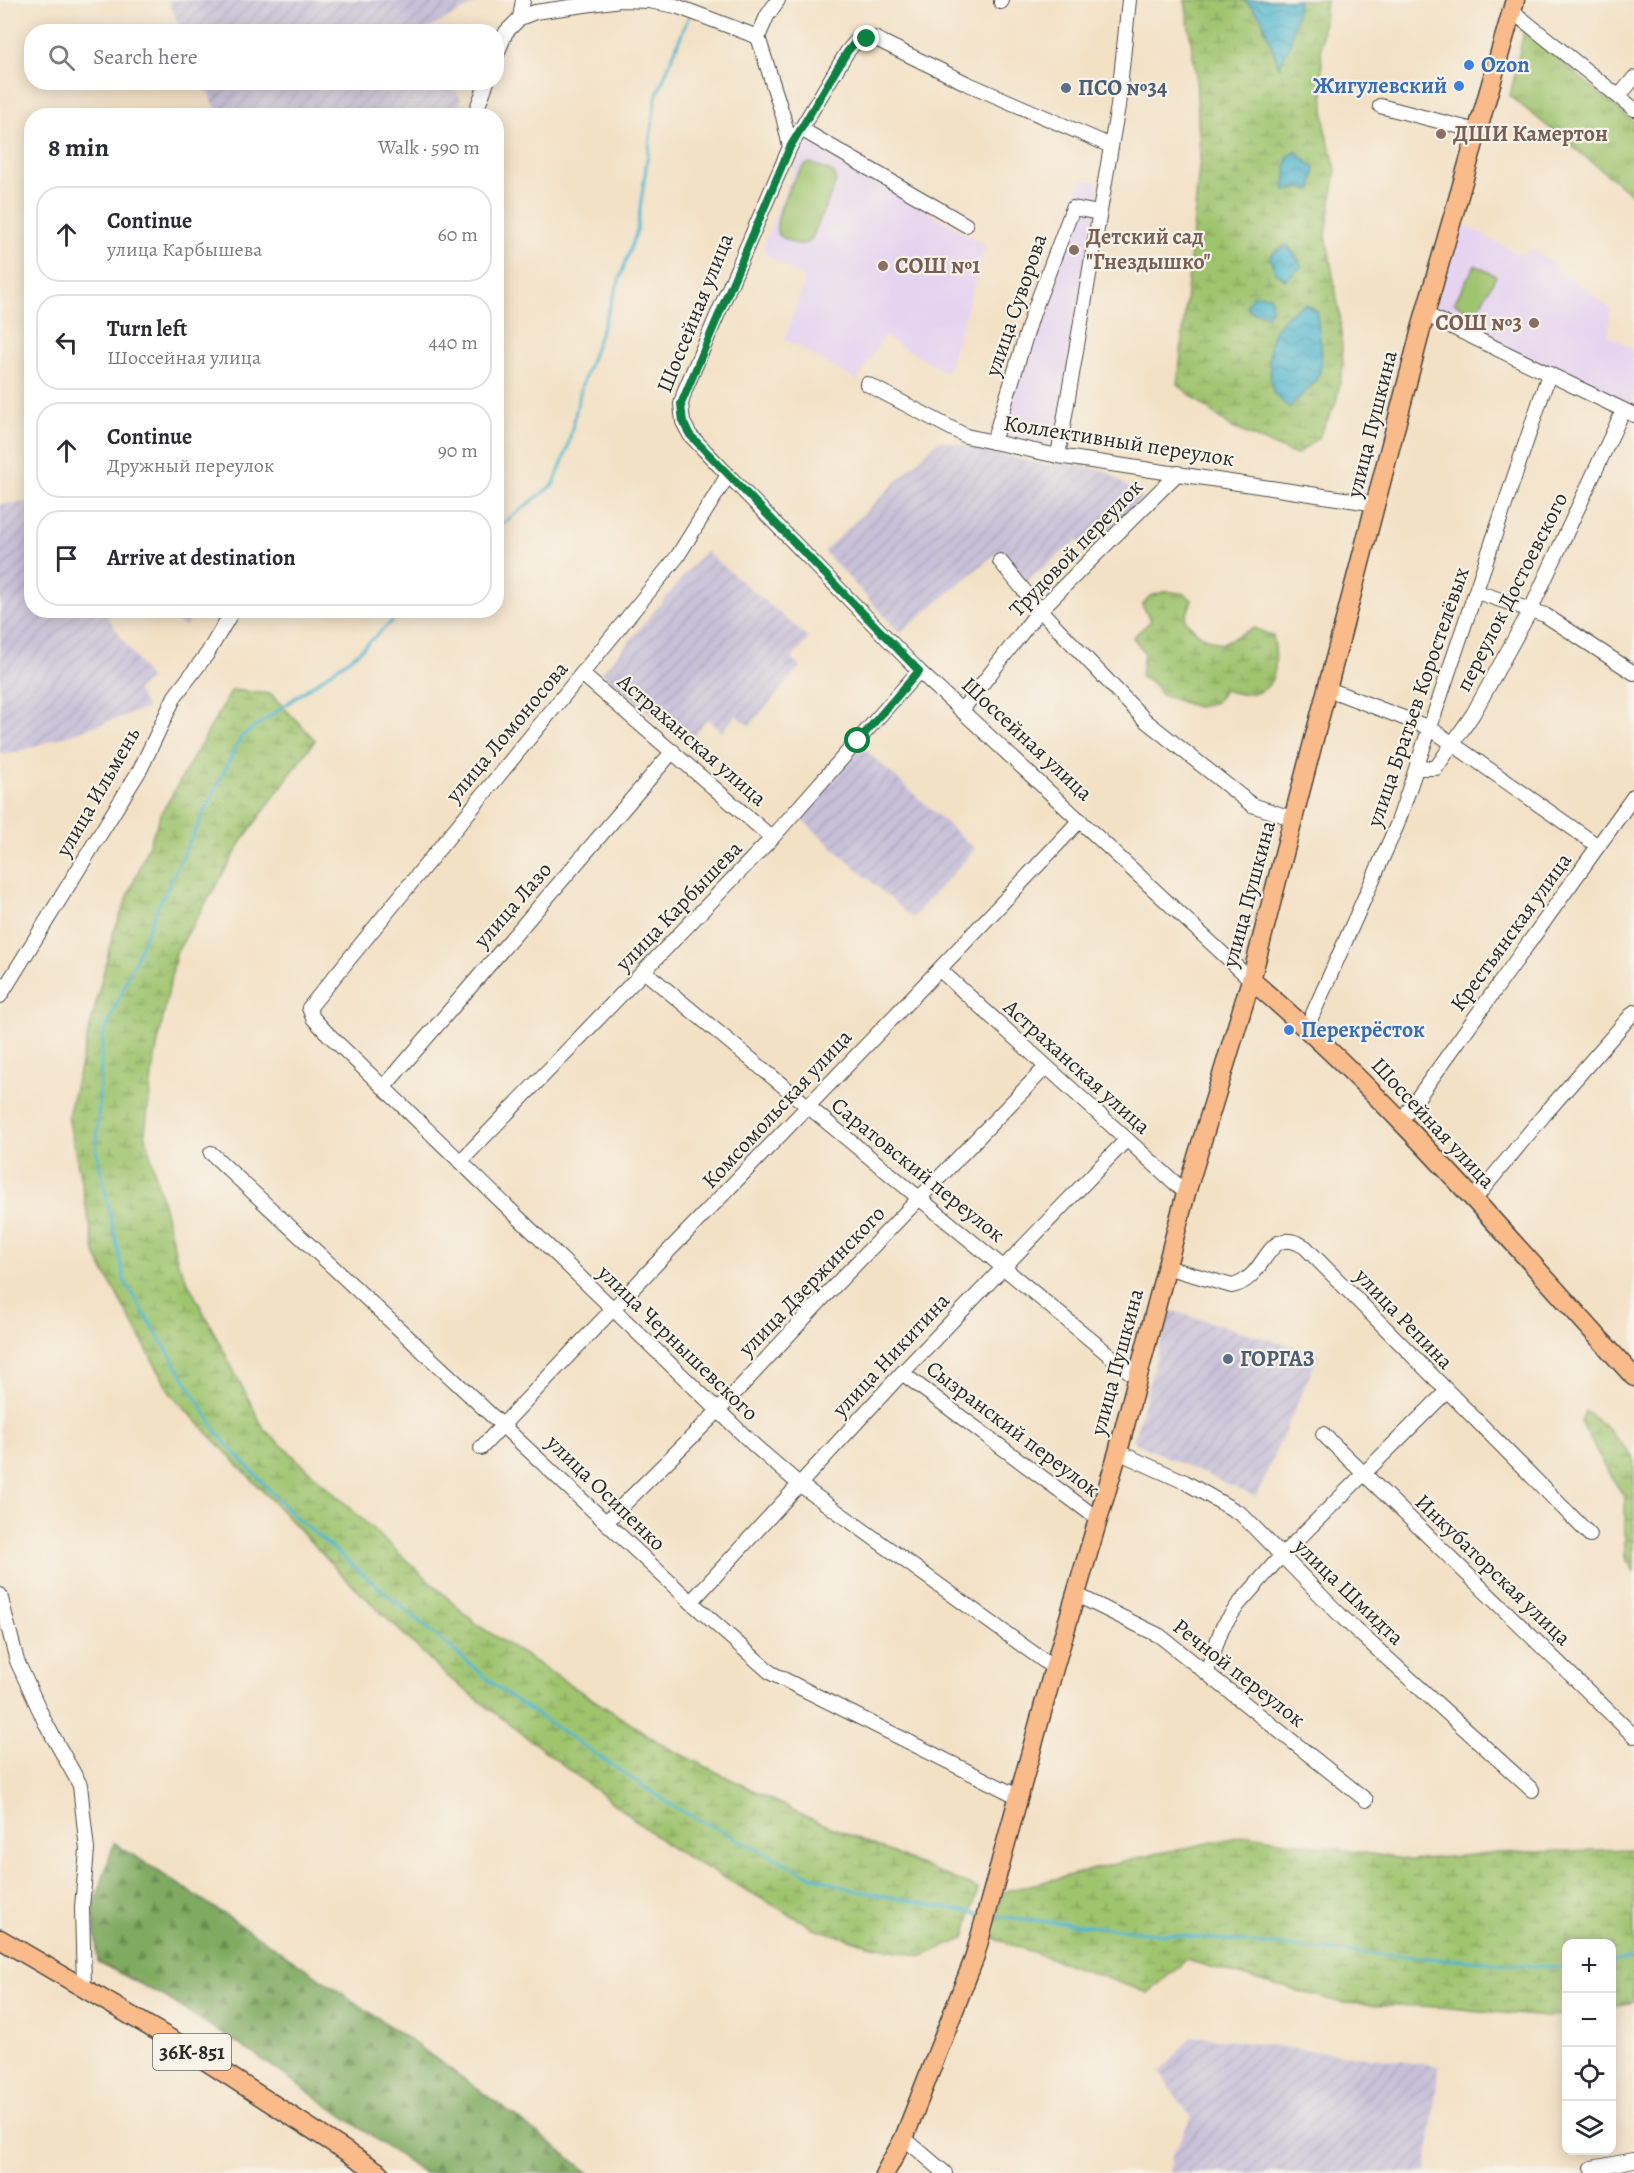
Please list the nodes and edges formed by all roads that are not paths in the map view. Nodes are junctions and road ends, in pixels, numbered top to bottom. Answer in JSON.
{"nodes":[{"id":1,"x":523,"y":0,"type":"edge"},
{"id":2,"x":620,"y":0,"type":"edge"},
{"id":3,"x":778,"y":0,"type":"edge"},
{"id":4,"x":1129,"y":0,"type":"edge"},
{"id":5,"x":1514,"y":5,"type":"edge"},
{"id":6,"x":520,"y":18,"type":"junction"},
{"id":7,"x":504,"y":37,"type":"edge"},
{"id":8,"x":758,"y":38,"type":"junction"},
{"id":9,"x":1634,"y":78,"type":"edge"},
{"id":10,"x":484,"y":90,"type":"edge"},
{"id":11,"x":1619,"y":96,"type":"junction"},
{"id":12,"x":1380,"y":106,"type":"dead end"},
{"id":13,"x":477,"y":108,"type":"edge"},
{"id":14,"x":1634,"y":109,"type":"edge"},
{"id":15,"x":801,"y":129,"type":"junction"},
{"id":16,"x":1477,"y":131,"type":"junction"},
{"id":17,"x":1111,"y":146,"type":"junction"},
{"id":18,"x":790,"y":147,"type":"junction"},
{"id":19,"x":1099,"y":213,"type":"junction"},
{"id":20,"x":966,"y":225,"type":"dead end"},
{"id":21,"x":1425,"y":314,"type":"junction"},
{"id":22,"x":1549,"y":374,"type":"junction"},
{"id":23,"x":867,"y":384,"type":"dead end"},
{"id":24,"x":1629,"y":413,"type":"edge"},
{"id":25,"x":993,"y":442,"type":"junction"},
{"id":26,"x":1058,"y":456,"type":"junction"},
{"id":27,"x":1178,"y":473,"type":"junction"},
{"id":28,"x":728,"y":476,"type":"junction"},
{"id":29,"x":1377,"y":504,"type":"junction"},
{"id":30,"x":1000,"y":561,"type":"dead end"},
{"id":31,"x":1477,"y":592,"type":"junction"},
{"id":32,"x":1040,"y":610,"type":"junction"},
{"id":33,"x":1530,"y":611,"type":"junction"},
{"id":34,"x":228,"y":618,"type":"edge"},
{"id":35,"x":919,"y":671,"type":"junction"},
{"id":36,"x":1634,"y":673,"type":"edge"},
{"id":37,"x":583,"y":675,"type":"junction"},
{"id":38,"x":1328,"y":689,"type":"junction"},
{"id":39,"x":962,"y":710,"type":"junction"},
{"id":40,"x":1430,"y":728,"type":"junction"},
{"id":41,"x":1451,"y":744,"type":"junction"},
{"id":42,"x":673,"y":751,"type":"junction"},
{"id":43,"x":1417,"y":768,"type":"junction"},
{"id":44,"x":1634,"y":796,"type":"edge"},
{"id":45,"x":1294,"y":819,"type":"junction"},
{"id":46,"x":1080,"y":820,"type":"junction"},
{"id":47,"x":772,"y":838,"type":"junction"},
{"id":48,"x":1598,"y":846,"type":"junction"},
{"id":49,"x":940,"y":970,"type":"junction"},
{"id":50,"x":645,"y":972,"type":"junction"},
{"id":51,"x":1251,"y":980,"type":"junction"},
{"id":52,"x":0,"y":996,"type":"edge"},
{"id":53,"x":309,"y":1008,"type":"joint"},
{"id":54,"x":1634,"y":1012,"type":"edge"},
{"id":55,"x":1307,"y":1027,"type":"junction"},
{"id":56,"x":1046,"y":1067,"type":"junction"},
{"id":57,"x":384,"y":1086,"type":"junction"},
{"id":58,"x":807,"y":1106,"type":"junction"},
{"id":59,"x":1401,"y":1121,"type":"junction"},
{"id":60,"x":1126,"y":1140,"type":"junction"},
{"id":61,"x":211,"y":1154,"type":"dead end"},
{"id":62,"x":460,"y":1162,"type":"junction"},
{"id":63,"x":1186,"y":1193,"type":"junction"},
{"id":64,"x":920,"y":1199,"type":"junction"},
{"id":65,"x":1473,"y":1201,"type":"junction"},
{"id":66,"x":1002,"y":1267,"type":"junction"},
{"id":67,"x":1166,"y":1267,"type":"junction"},
{"id":68,"x":612,"y":1309,"type":"junction"},
{"id":69,"x":902,"y":1373,"type":"junction"},
{"id":70,"x":1136,"y":1377,"type":"junction"},
{"id":71,"x":1634,"y":1377,"type":"edge"},
{"id":72,"x":1446,"y":1392,"type":"junction"},
{"id":73,"x":718,"y":1411,"type":"junction"},
{"id":74,"x":503,"y":1424,"type":"junction"},
{"id":75,"x":1323,"y":1434,"type":"dead end"},
{"id":76,"x":481,"y":1448,"type":"dead end"},
{"id":77,"x":1118,"y":1452,"type":"junction"},
{"id":78,"x":1364,"y":1474,"type":"junction"},
{"id":79,"x":799,"y":1484,"type":"junction"},
{"id":80,"x":1098,"y":1519,"type":"junction"},
{"id":81,"x":606,"y":1522,"type":"junction"},
{"id":82,"x":1590,"y":1535,"type":"dead end"},
{"id":83,"x":1281,"y":1556,"type":"junction"},
{"id":84,"x":1075,"y":1594,"type":"junction"},
{"id":85,"x":0,"y":1596,"type":"edge"},
{"id":86,"x":691,"y":1602,"type":"junction"},
{"id":87,"x":1054,"y":1668,"type":"junction"},
{"id":88,"x":1207,"y":1671,"type":"junction"},
{"id":89,"x":1634,"y":1736,"type":"edge"},
{"id":90,"x":1532,"y":1790,"type":"dead end"},
{"id":91,"x":1019,"y":1797,"type":"junction"},
{"id":92,"x":1366,"y":1800,"type":"dead end"},
{"id":93,"x":0,"y":1939,"type":"edge"},
{"id":94,"x":84,"y":1987,"type":"junction"},
{"id":95,"x":904,"y":2138,"type":"junction"},
{"id":96,"x":1634,"y":2160,"type":"edge"},
{"id":97,"x":1592,"y":2168,"type":"dead end"},
{"id":98,"x":380,"y":2173,"type":"edge"},
{"id":99,"x":885,"y":2173,"type":"edge"},
{"id":100,"x":945,"y":2173,"type":"edge"}],
"edges":[{"from":1,"to":6,"type":"street"},
{"from":2,"to":6,"type":"street"},
{"from":2,"to":8,"type":"street"},
{"from":3,"to":8,"type":"street"},
{"from":4,"to":17,"type":"street"},
{"from":5,"to":11,"type":"street"},
{"from":5,"to":16,"type":"main road","name":"улица Пушкина"},
{"from":6,"to":7,"type":"street"},
{"from":8,"to":18,"type":"street"},
{"from":9,"to":11,"type":"street"},
{"from":10,"to":13,"type":"street"},
{"from":11,"to":14,"type":"street"},
{"from":12,"to":16,"type":"street"},
{"from":15,"to":17,"type":"street","name":"Шоссейная улица"},
{"from":15,"to":18,"type":"street","name":"Шоссейная улица"},
{"from":15,"to":20,"type":"street"},
{"from":16,"to":21,"type":"main road","name":"улица Пушкина"},
{"from":17,"to":19,"type":"street"},
{"from":18,"to":28,"type":"street","name":"Шоссейная улица"},
{"from":19,"to":25,"type":"street","name":"улица Суворова"},
{"from":19,"to":26,"type":"street"},
{"from":21,"to":22,"type":"street"},
{"from":21,"to":29,"type":"main road","name":"улица Пушкина"},
{"from":22,"to":24,"type":"street"},
{"from":22,"to":31,"type":"street","name":"улица Братьев Коростелёвых"},
{"from":23,"to":25,"type":"street","name":"Коллективный переулок"},
{"from":24,"to":33,"type":"street","name":"переулок Достоевского"},
{"from":25,"to":26,"type":"street","name":"Коллективный переулок"},
{"from":26,"to":27,"type":"street","name":"Коллективный переулок"},
{"from":27,"to":29,"type":"street","name":"Коллективный переулок"},
{"from":27,"to":32,"type":"street","name":"Трудовой переулок"},
{"from":28,"to":35,"type":"street","name":"Шоссейная улица"},
{"from":28,"to":37,"type":"street","name":"улица Ломоносова"},
{"from":29,"to":38,"type":"main road","name":"улица Пушкина"},
{"from":30,"to":32,"type":"street"},
{"from":31,"to":33,"type":"street"},
{"from":31,"to":40,"type":"street","name":"улица Братьев Коростелёвых"},
{"from":32,"to":39,"type":"street","name":"Трудовой переулок"},
{"from":32,"to":45,"type":"street"},
{"from":33,"to":36,"type":"street"},
{"from":33,"to":41,"type":"street","name":"переулок Достоевского"},
{"from":34,"to":52,"type":"street","name":"улица Ильмень"},
{"from":35,"to":39,"type":"street","name":"Шоссейная улица"},
{"from":35,"to":47,"type":"street","name":"улица Карбышева"},
{"from":37,"to":42,"type":"street","name":"Астраханская улица"},
{"from":37,"to":53,"type":"street","name":"улица Ломоносова"},
{"from":38,"to":40,"type":"street"},
{"from":38,"to":45,"type":"main road","name":"улица Пушкина"},
{"from":39,"to":46,"type":"street","name":"Шоссейная улица"},
{"from":40,"to":41,"type":"street"},
{"from":40,"to":43,"type":"street","name":"улица Братьев Коростелёвых"},
{"from":41,"to":43,"type":"street","name":"переулок Достоевского"},
{"from":41,"to":48,"type":"street"},
{"from":42,"to":47,"type":"street","name":"Астраханская улица"},
{"from":42,"to":57,"type":"street","name":"улица Лазо"},
{"from":43,"to":55,"type":"street","name":"улица Братьев Коростелёвых"},
{"from":44,"to":48,"type":"street","name":"Крестьянская улица"},
{"from":45,"to":51,"type":"main road","name":"улица Пушкина"},
{"from":46,"to":49,"type":"street","name":"Комсомольская улица"},
{"from":46,"to":51,"type":"street","name":"Шоссейная улица"},
{"from":47,"to":50,"type":"street","name":"улица Карбышева"},
{"from":48,"to":59,"type":"street","name":"Крестьянская улица"},
{"from":49,"to":56,"type":"street","name":"Астраханская улица"},
{"from":49,"to":58,"type":"street","name":"Комсомольская улица"},
{"from":50,"to":58,"type":"street","name":"Саратовский переулок"},
{"from":50,"to":62,"type":"street","name":"улица Карбышева"},
{"from":51,"to":55,"type":"main road","name":"Шоссейная улица"},
{"from":51,"to":63,"type":"main road","name":"улица Пушкина"},
{"from":53,"to":57,"type":"street","name":"улица Чернышевского"},
{"from":54,"to":65,"type":"street"},
{"from":55,"to":59,"type":"main road","name":"Шоссейная улица"},
{"from":56,"to":60,"type":"street","name":"Астраханская улица"},
{"from":56,"to":64,"type":"street","name":"улица Дзержинского"},
{"from":57,"to":62,"type":"street","name":"улица Чернышевского"},
{"from":58,"to":64,"type":"street","name":"Саратовский переулок"},
{"from":58,"to":68,"type":"street","name":"Комсомольская улица"},
{"from":59,"to":65,"type":"main road","name":"Шоссейная улица"},
{"from":60,"to":63,"type":"street","name":"Астраханская улица"},
{"from":60,"to":66,"type":"street","name":"улица Никитина"},
{"from":61,"to":74,"type":"street","name":"улица Осипенко"},
{"from":62,"to":68,"type":"street","name":"улица Чернышевского"},
{"from":63,"to":67,"type":"main road","name":"улица Пушкина"},
{"from":64,"to":66,"type":"street","name":"Саратовский переулок"},
{"from":64,"to":73,"type":"street","name":"улица Дзержинского"},
{"from":65,"to":71,"type":"main road","name":"Шоссейная улица"},
{"from":66,"to":69,"type":"street","name":"улица Никитина"},
{"from":66,"to":70,"type":"street","name":"Саратовский переулок"},
{"from":67,"to":70,"type":"main road","name":"улица Пушкина"},
{"from":67,"to":72,"type":"street","name":"улица Репина"},
{"from":68,"to":73,"type":"street","name":"улица Чернышевского"},
{"from":68,"to":74,"type":"street","name":"Комсомольская улица"},
{"from":69,"to":79,"type":"street","name":"улица Никитина"},
{"from":69,"to":80,"type":"street","name":"Сызранский переулок"},
{"from":70,"to":77,"type":"main road","name":"улица Пушкина"},
{"from":72,"to":78,"type":"street"},
{"from":72,"to":82,"type":"street","name":"улица Репина"},
{"from":73,"to":79,"type":"street","name":"улица Чернышевского"},
{"from":73,"to":81,"type":"street","name":"улица Дзержинского"},
{"from":74,"to":76,"type":"street","name":"Комсомольская улица"},
{"from":74,"to":81,"type":"street","name":"улица Осипенко"},
{"from":75,"to":78,"type":"street","name":"Инкубаторская улица"},
{"from":77,"to":80,"type":"main road","name":"улица Пушкина"},
{"from":77,"to":83,"type":"street","name":"улица Шмидта"},
{"from":78,"to":83,"type":"street"},
{"from":78,"to":89,"type":"street","name":"Инкубаторская улица"},
{"from":79,"to":86,"type":"street","name":"улица Никитина"},
{"from":79,"to":87,"type":"street","name":"улица Чернышевского"},
{"from":80,"to":84,"type":"main road","name":"улица Пушкина"},
{"from":81,"to":86,"type":"street","name":"улица Осипенко"},
{"from":83,"to":88,"type":"street"},
{"from":83,"to":90,"type":"street","name":"улица Шмидта"},
{"from":84,"to":87,"type":"main road","name":"улица Пушкина"},
{"from":84,"to":88,"type":"street","name":"Речной переулок"},
{"from":85,"to":94,"type":"street"},
{"from":86,"to":91,"type":"street","name":"улица Осипенко"},
{"from":87,"to":91,"type":"main road","name":"улица Пушкина"},
{"from":88,"to":92,"type":"street","name":"Речной переулок"},
{"from":91,"to":95,"type":"main road","name":"улица Пушкина"},
{"from":93,"to":94,"type":"main road","number":"36К-851"},
{"from":94,"to":98,"type":"main road","number":"36К-851"},
{"from":95,"to":99,"type":"main road","name":"улица Пушкина"},
{"from":95,"to":100,"type":"street"},
{"from":96,"to":97,"type":"street"}]}
